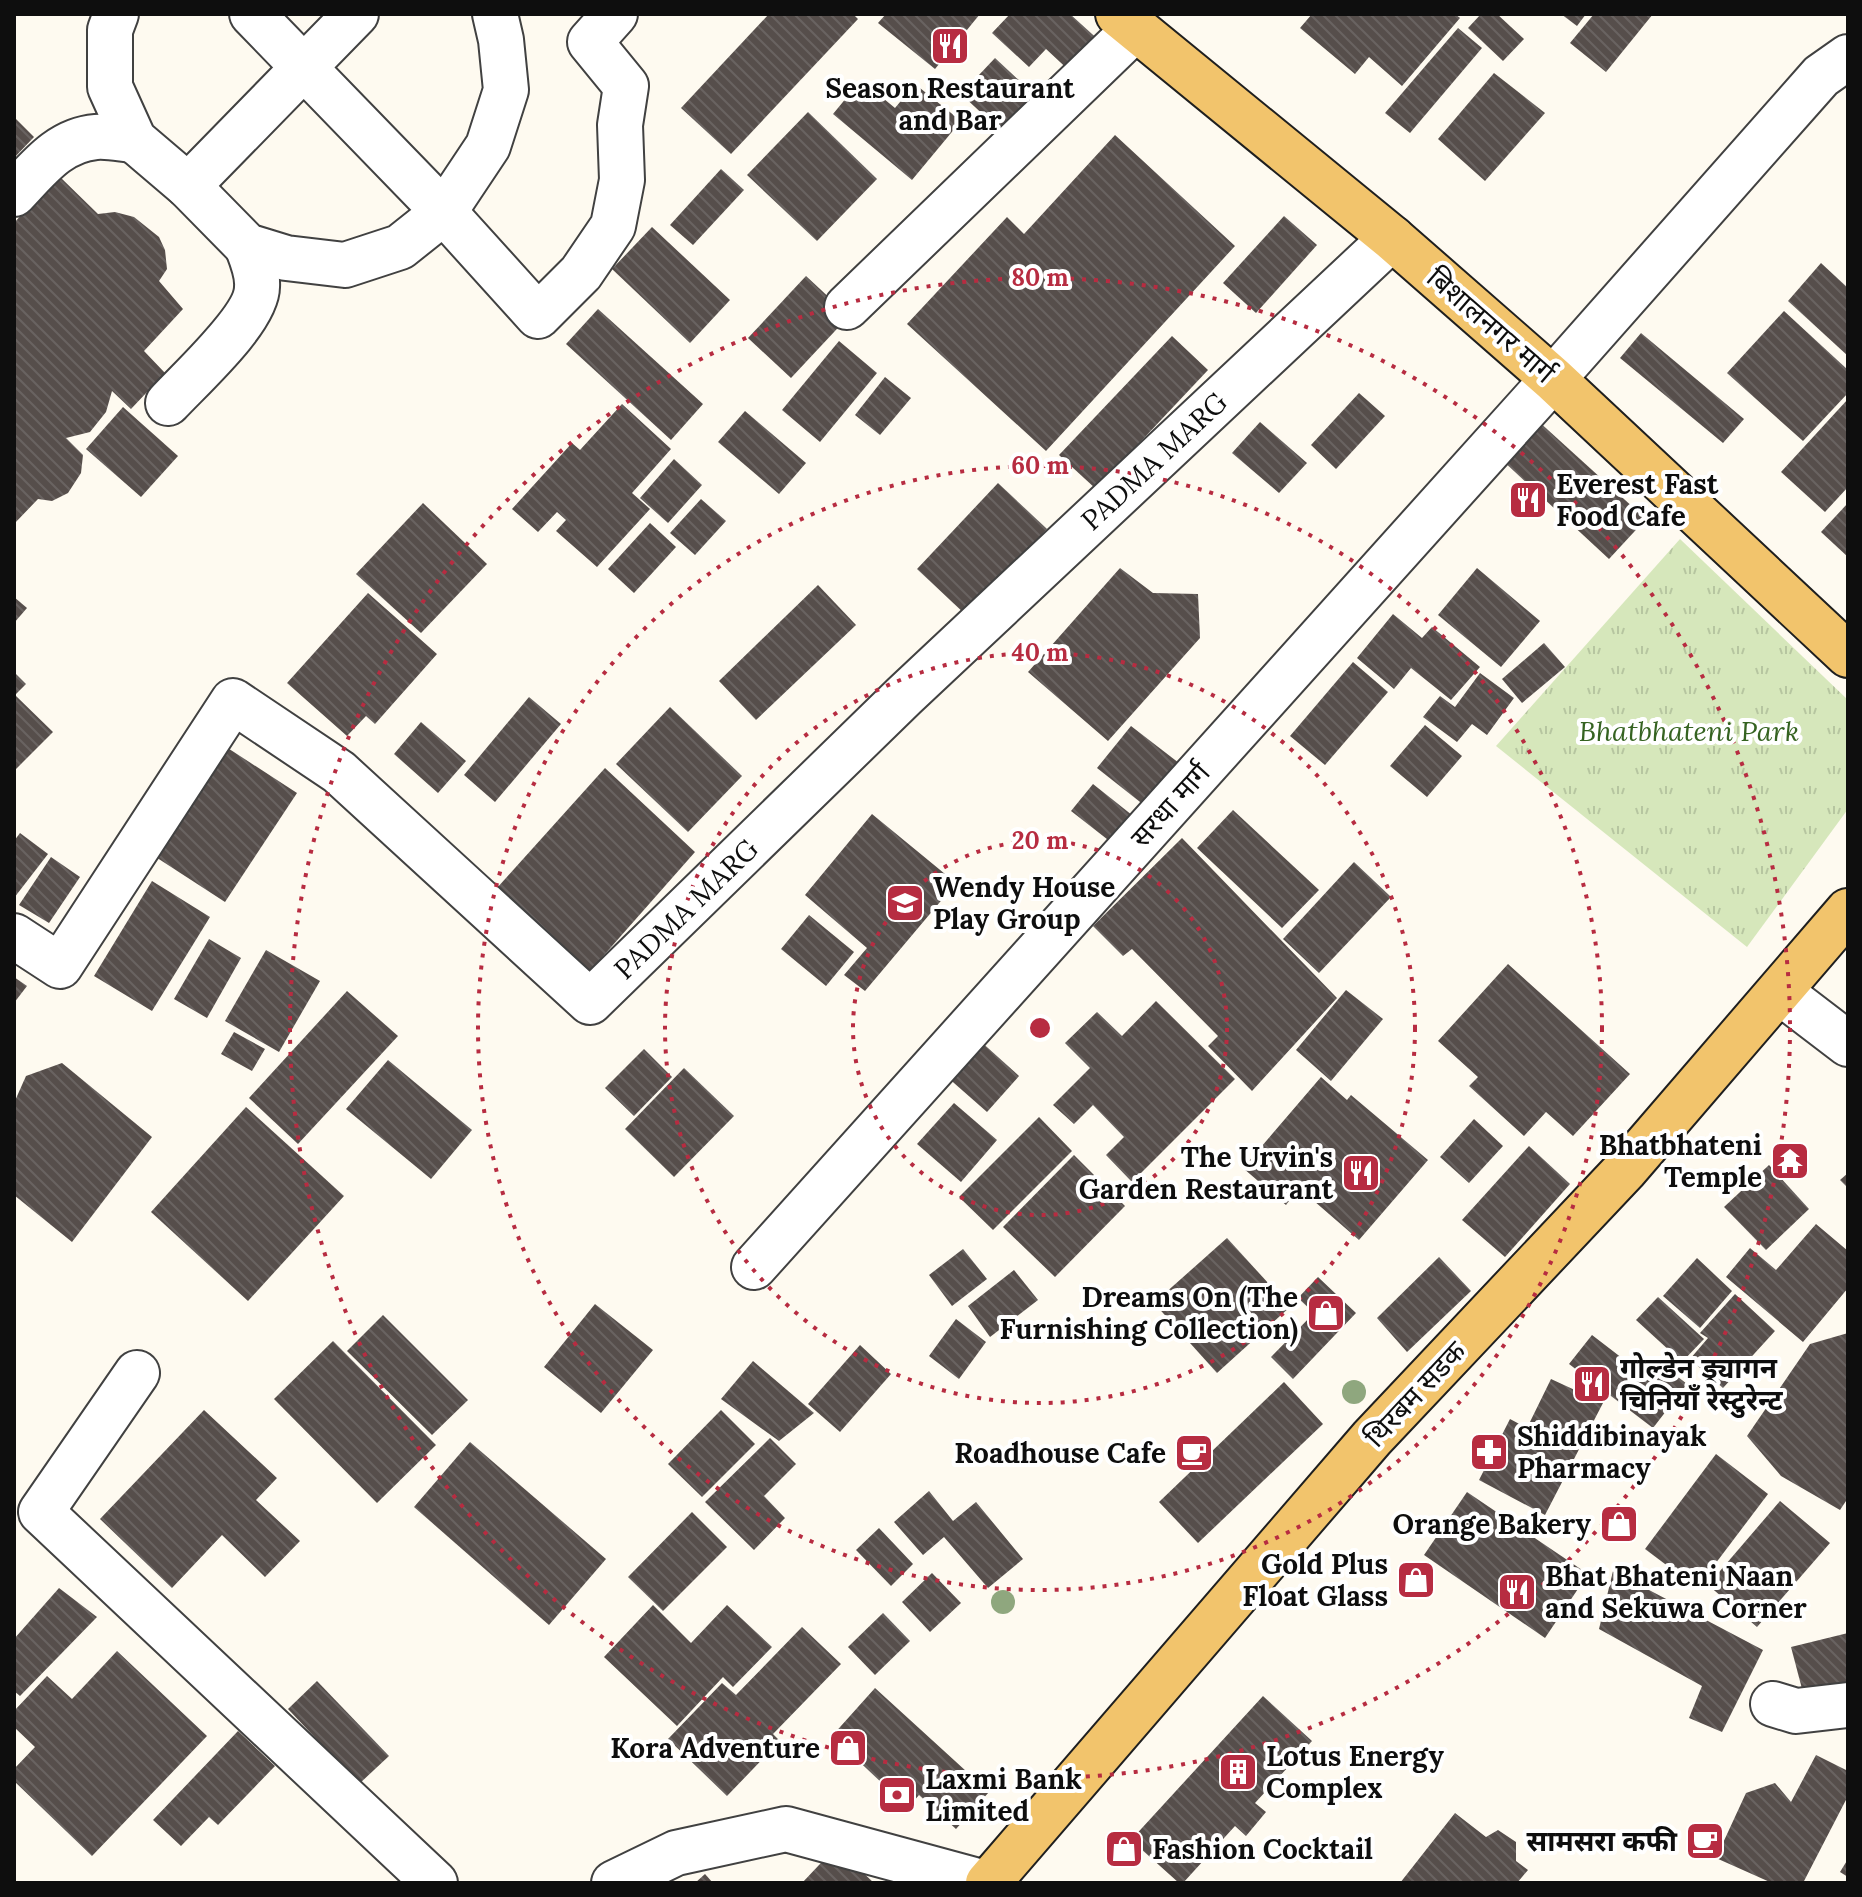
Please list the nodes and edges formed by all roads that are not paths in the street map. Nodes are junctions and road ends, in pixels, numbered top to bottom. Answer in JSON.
{"nodes":[{"id":1,"x":116,"y":14,"type":"edge"},
{"id":2,"x":252,"y":14,"type":"edge"},
{"id":3,"x":356,"y":14,"type":"edge"},
{"id":4,"x":495,"y":14,"type":"edge"},
{"id":5,"x":615,"y":14,"type":"edge"},
{"id":6,"x":1127,"y":22,"type":"edge"},
{"id":7,"x":1848,"y":57,"type":"edge"},
{"id":8,"x":304,"y":67,"type":"junction"},
{"id":9,"x":134,"y":140,"type":"junction"},
{"id":10,"x":188,"y":186,"type":"junction"},
{"id":11,"x":14,"y":194,"type":"edge"},
{"id":12,"x":444,"y":212,"type":"junction"},
{"id":13,"x":1392,"y":238,"type":"junction"},
{"id":14,"x":247,"y":246,"type":"junction"},
{"id":15,"x":847,"y":307,"type":"dead end"},
{"id":16,"x":1553,"y":379,"type":"junction"},
{"id":17,"x":168,"y":403,"type":"dead end"},
{"id":18,"x":1848,"y":655,"type":"edge"},
{"id":19,"x":1848,"y":911,"type":"edge"},
{"id":20,"x":14,"y":936,"type":"edge"},
{"id":21,"x":1780,"y":992,"type":"junction"},
{"id":22,"x":1848,"y":1044,"type":"edge"},
{"id":23,"x":754,"y":1267,"type":"dead end"},
{"id":24,"x":137,"y":1373,"type":"dead end"},
{"id":25,"x":1773,"y":1704,"type":"dead end"},
{"id":26,"x":1848,"y":1705,"type":"edge"},
{"id":27,"x":435,"y":1883,"type":"edge"},
{"id":28,"x":614,"y":1883,"type":"edge"},
{"id":29,"x":987,"y":1883,"type":"edge"}],
"edges":[{"from":1,"to":9,"type":"street"},
{"from":2,"to":8,"type":"street"},
{"from":3,"to":8,"type":"street"},
{"from":4,"to":12,"type":"street"},
{"from":5,"to":12,"type":"street"},
{"from":6,"to":13,"type":"main road","name":"बिशालनगर मार्ग"},
{"from":6,"to":15,"type":"street"},
{"from":7,"to":16,"type":"street","name":"सरधा मार्ग"},
{"from":8,"to":10,"type":"street"},
{"from":8,"to":12,"type":"street"},
{"from":9,"to":10,"type":"street"},
{"from":9,"to":11,"type":"street"},
{"from":10,"to":14,"type":"street"},
{"from":12,"to":14,"type":"street"},
{"from":13,"to":16,"type":"main road","name":"बिशालनगर मार्ग"},
{"from":13,"to":20,"type":"street","name":"PADMA MARG"},
{"from":14,"to":17,"type":"street"},
{"from":16,"to":18,"type":"main road","name":"बिशालनगर मार्ग"},
{"from":16,"to":23,"type":"street","name":"सरधा मार्ग"},
{"from":19,"to":21,"type":"main road","name":"थिरबम सडक"},
{"from":21,"to":22,"type":"street"},
{"from":21,"to":29,"type":"main road","name":"थिरबम सडक"},
{"from":24,"to":27,"type":"street"},
{"from":25,"to":26,"type":"street"},
{"from":28,"to":29,"type":"street"}]}
